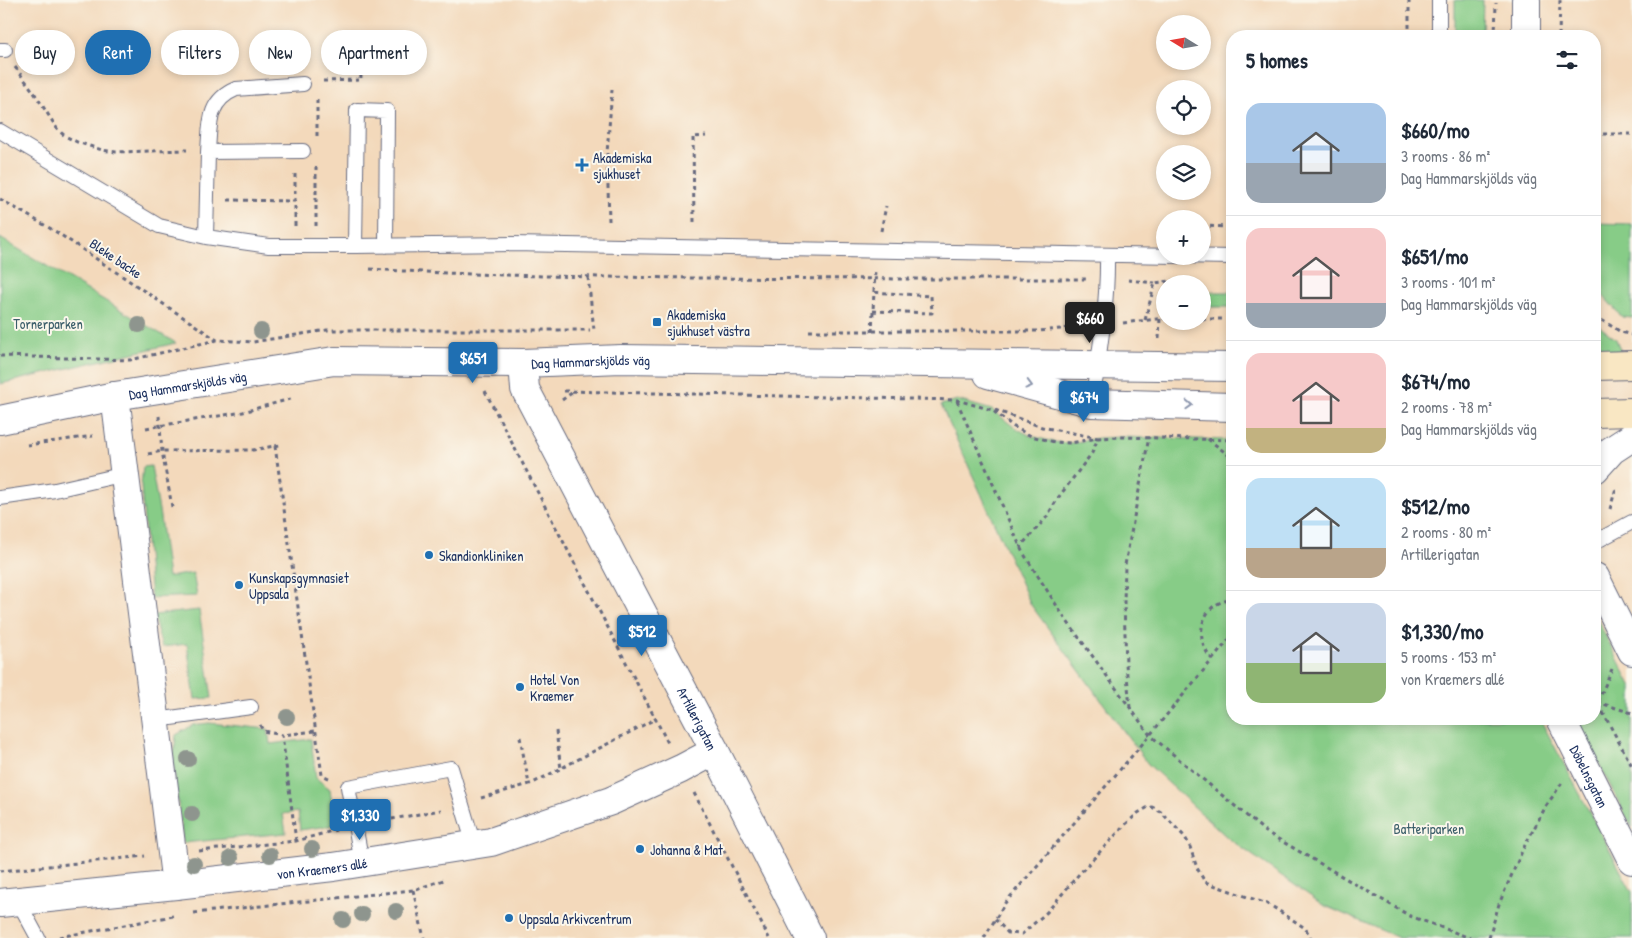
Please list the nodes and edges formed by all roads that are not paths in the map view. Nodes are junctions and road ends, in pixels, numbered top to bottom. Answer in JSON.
{"nodes":[{"id":1,"x":1439,"y":0,"type":"edge"},
{"id":2,"x":1526,"y":0,"type":"edge"},
{"id":3,"x":1439,"y":30,"type":"edge"},
{"id":4,"x":1526,"y":30,"type":"edge"},
{"id":5,"x":303,"y":84,"type":"dead end"},
{"id":6,"x":0,"y":132,"type":"edge"},
{"id":7,"x":303,"y":151,"type":"dead end"},
{"id":8,"x":208,"y":152,"type":"junction"},
{"id":9,"x":206,"y":236,"type":"junction"},
{"id":10,"x":355,"y":246,"type":"junction"},
{"id":11,"x":386,"y":246,"type":"junction"},
{"id":12,"x":1107,"y":255,"type":"junction"},
{"id":13,"x":1156,"y":256,"type":"edge"},
{"id":14,"x":1211,"y":257,"type":"edge"},
{"id":15,"x":1226,"y":257,"type":"edge"},
{"id":16,"x":948,"y":363,"type":"junction"},
{"id":17,"x":1632,"y":365,"type":"edge"},
{"id":18,"x":1098,"y":366,"type":"junction"},
{"id":19,"x":1601,"y":366,"type":"edge"},
{"id":20,"x":1226,"y":367,"type":"edge"},
{"id":21,"x":524,"y":376,"type":"junction"},
{"id":22,"x":115,"y":396,"type":"junction"},
{"id":23,"x":1092,"y":403,"type":"junction"},
{"id":24,"x":1226,"y":407,"type":"edge"},
{"id":25,"x":1632,"y":412,"type":"edge"},
{"id":26,"x":1601,"y":413,"type":"edge"},
{"id":27,"x":0,"y":420,"type":"edge"},
{"id":28,"x":1632,"y":437,"type":"edge"},
{"id":29,"x":123,"y":455,"type":"junction"},
{"id":30,"x":1601,"y":462,"type":"edge"},
{"id":31,"x":0,"y":498,"type":"edge"},
{"id":32,"x":1632,"y":522,"type":"edge"},
{"id":33,"x":1601,"y":539,"type":"edge"},
{"id":34,"x":1601,"y":589,"type":"edge"},
{"id":35,"x":1632,"y":651,"type":"edge"},
{"id":36,"x":251,"y":707,"type":"dead end"},
{"id":37,"x":156,"y":720,"type":"junction"},
{"id":38,"x":1564,"y":725,"type":"edge"},
{"id":39,"x":715,"y":751,"type":"junction"},
{"id":40,"x":474,"y":845,"type":"junction"},
{"id":41,"x":1632,"y":860,"type":"edge"},
{"id":42,"x":362,"y":862,"type":"junction"},
{"id":43,"x":176,"y":886,"type":"junction"},
{"id":44,"x":9,"y":902,"type":"edge"},
{"id":45,"x":38,"y":938,"type":"edge"},
{"id":46,"x":810,"y":938,"type":"edge"}],
"edges":[{"from":1,"to":3,"type":"lane"},
{"from":2,"to":4,"type":"street"},
{"from":5,"to":8,"type":"lane"},
{"from":6,"to":9,"type":"lane"},
{"from":7,"to":8,"type":"lane"},
{"from":8,"to":9,"type":"lane"},
{"from":9,"to":10,"type":"lane"},
{"from":10,"to":11,"type":"lane"},
{"from":10,"to":11,"type":"lane"},
{"from":11,"to":12,"type":"lane"},
{"from":12,"to":13,"type":"lane"},
{"from":12,"to":18,"type":"lane"},
{"from":14,"to":15,"type":"lane"},
{"from":16,"to":18,"type":"street","name":"Dag Hammarskjölds väg"},
{"from":16,"to":21,"type":"street","name":"Dag Hammarskjölds väg"},
{"from":16,"to":23,"type":"street","name":"Dag Hammarskjölds väg","one_way":true},
{"from":17,"to":19,"type":"main road"},
{"from":18,"to":20,"type":"street","name":"Dag Hammarskjölds väg"},
{"from":18,"to":23,"type":"lane"},
{"from":21,"to":22,"type":"street","name":"Dag Hammarskjölds väg"},
{"from":21,"to":39,"type":"street","name":"Artillerigatan"},
{"from":22,"to":27,"type":"street","name":"Dag Hammarskjölds väg"},
{"from":22,"to":29,"type":"street"},
{"from":23,"to":24,"type":"street","name":"Dag Hammarskjölds väg","one_way":true},
{"from":25,"to":26,"type":"main road"},
{"from":28,"to":30,"type":"street"},
{"from":29,"to":31,"type":"lane"},
{"from":29,"to":37,"type":"street"},
{"from":32,"to":33,"type":"lane"},
{"from":34,"to":35,"type":"street"},
{"from":36,"to":37,"type":"lane"},
{"from":37,"to":43,"type":"street"},
{"from":38,"to":41,"type":"street","name":"Döbelnsgatan"},
{"from":39,"to":40,"type":"street","name":"von Kraemers allé"},
{"from":39,"to":46,"type":"street","name":"Artillerigatan"},
{"from":40,"to":42,"type":"street","name":"von Kraemers allé"},
{"from":40,"to":42,"type":"lane"},
{"from":42,"to":43,"type":"street","name":"von Kraemers allé"},
{"from":43,"to":44,"type":"street","name":"von Kraemers allé"},
{"from":44,"to":45,"type":"lane"}]}
